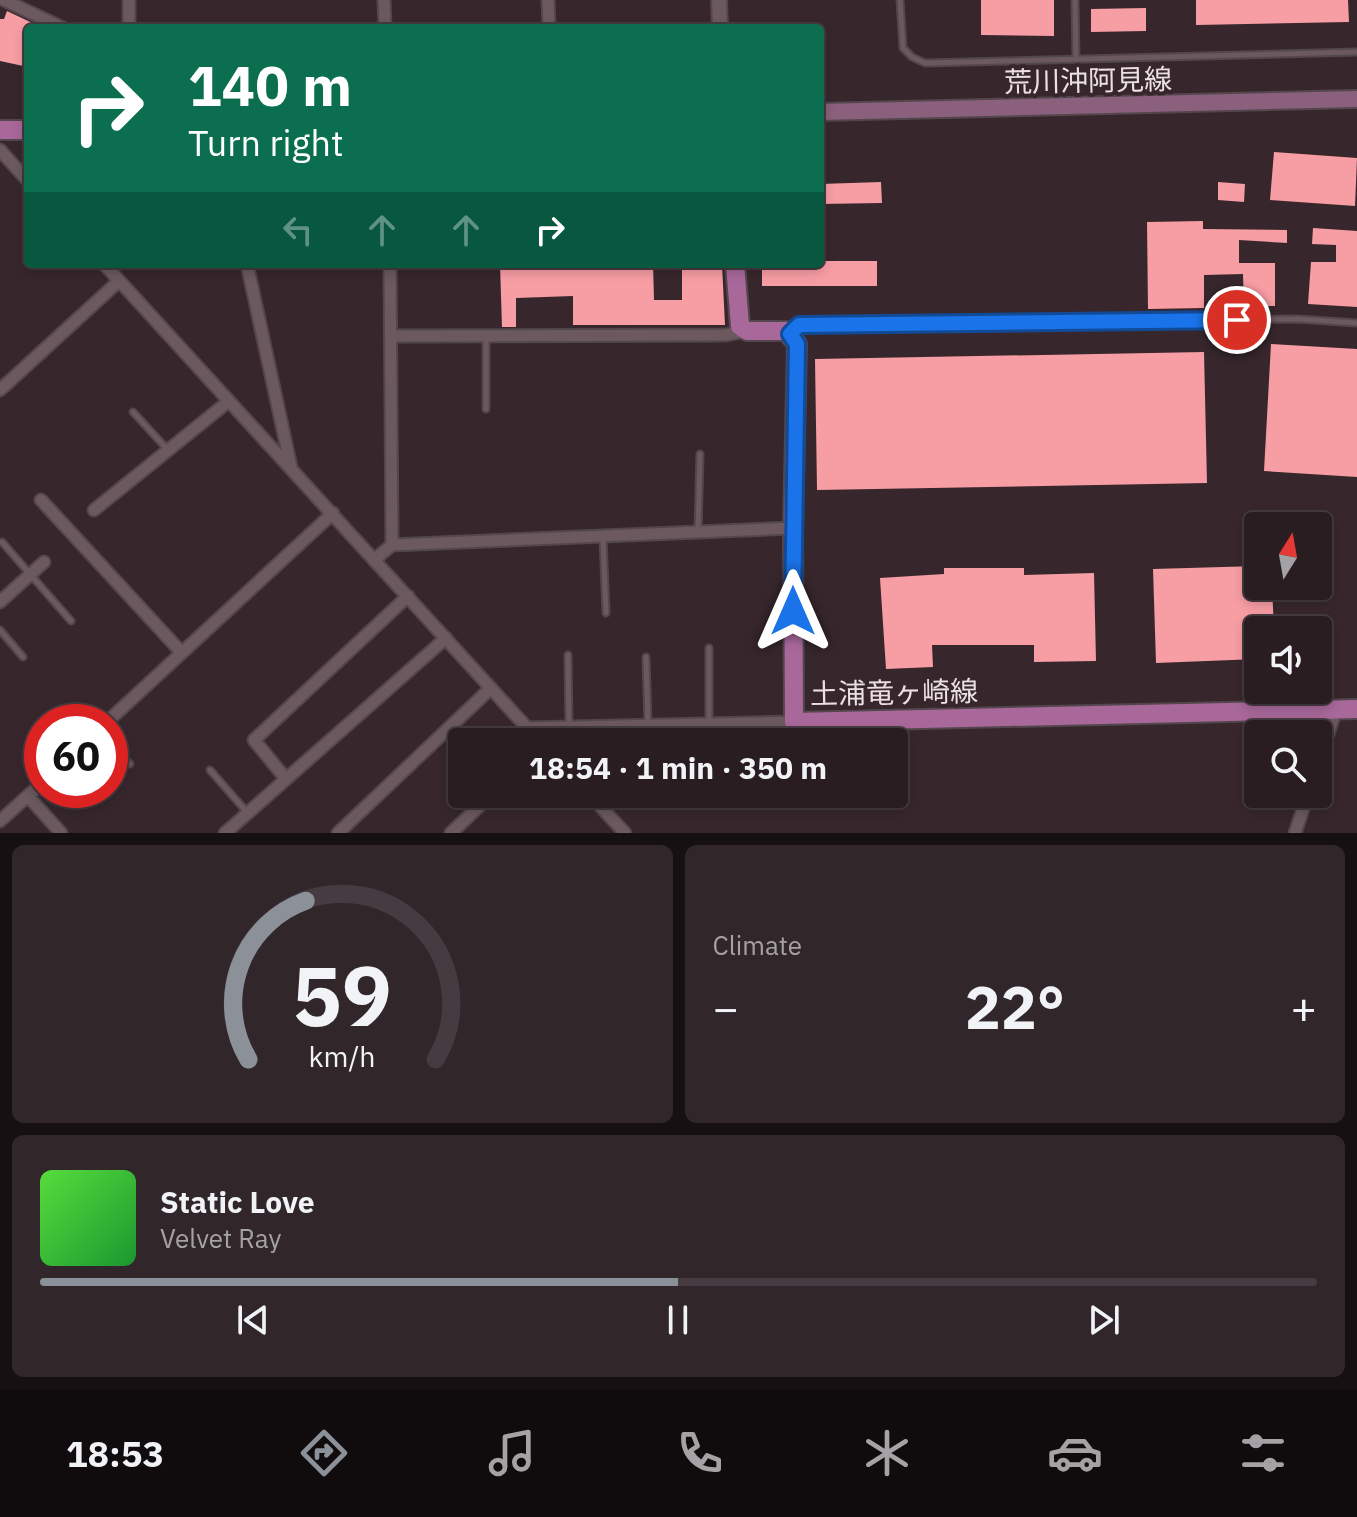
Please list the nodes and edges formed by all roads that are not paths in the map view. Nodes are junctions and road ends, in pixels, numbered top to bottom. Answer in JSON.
{"nodes":[{"id":1,"x":4,"y":0,"type":"edge"},
{"id":2,"x":129,"y":0,"type":"edge"},
{"id":3,"x":384,"y":0,"type":"edge"},
{"id":4,"x":548,"y":0,"type":"edge"},
{"id":5,"x":719,"y":0,"type":"edge"},
{"id":6,"x":900,"y":0,"type":"edge"},
{"id":7,"x":1075,"y":0,"type":"edge"},
{"id":8,"x":55,"y":24,"type":"edge"},
{"id":9,"x":129,"y":24,"type":"edge"},
{"id":10,"x":385,"y":24,"type":"edge"},
{"id":11,"x":549,"y":24,"type":"edge"},
{"id":12,"x":720,"y":24,"type":"edge"},
{"id":13,"x":1357,"y":52,"type":"edge"},
{"id":14,"x":1076,"y":59,"type":"junction"},
{"id":15,"x":1357,"y":99,"type":"edge"},
{"id":16,"x":824,"y":112,"type":"edge"},
{"id":17,"x":0,"y":130,"type":"edge"},
{"id":18,"x":24,"y":130,"type":"edge"},
{"id":19,"x":0,"y":150,"type":"edge"},
{"id":20,"x":24,"y":177,"type":"edge"},
{"id":21,"x":108,"y":268,"type":"edge"},
{"id":22,"x":248,"y":268,"type":"edge"},
{"id":23,"x":390,"y":268,"type":"edge"},
{"id":24,"x":735,"y":268,"type":"edge"},
{"id":25,"x":119,"y":281,"type":"junction"},
{"id":26,"x":1357,"y":323,"type":"edge"},
{"id":27,"x":747,"y":331,"type":"junction"},
{"id":28,"x":790,"y":334,"type":"junction"},
{"id":29,"x":486,"y":335,"type":"junction"},
{"id":30,"x":393,"y":336,"type":"junction"},
{"id":31,"x":0,"y":390,"type":"edge"},
{"id":32,"x":229,"y":401,"type":"junction"},
{"id":33,"x":486,"y":409,"type":"dead end"},
{"id":34,"x":133,"y":412,"type":"dead end"},
{"id":35,"x":168,"y":450,"type":"junction"},
{"id":36,"x":700,"y":454,"type":"dead end"},
{"id":37,"x":292,"y":469,"type":"junction"},
{"id":38,"x":41,"y":500,"type":"dead end"},
{"id":39,"x":94,"y":510,"type":"dead end"},
{"id":40,"x":333,"y":513,"type":"junction"},
{"id":41,"x":793,"y":528,"type":"junction"},
{"id":42,"x":698,"y":532,"type":"junction"},
{"id":43,"x":603,"y":536,"type":"junction"},
{"id":44,"x":2,"y":542,"type":"edge"},
{"id":45,"x":392,"y":545,"type":"junction"},
{"id":46,"x":375,"y":559,"type":"junction"},
{"id":47,"x":44,"y":562,"type":"dead end"},
{"id":48,"x":29,"y":576,"type":"junction"},
{"id":49,"x":408,"y":596,"type":"junction"},
{"id":50,"x":0,"y":602,"type":"edge"},
{"id":51,"x":606,"y":613,"type":"dead end"},
{"id":52,"x":71,"y":621,"type":"dead end"},
{"id":53,"x":0,"y":630,"type":"edge"},
{"id":54,"x":446,"y":638,"type":"junction"},
{"id":55,"x":709,"y":648,"type":"dead end"},
{"id":56,"x":182,"y":653,"type":"junction"},
{"id":57,"x":568,"y":655,"type":"dead end"},
{"id":58,"x":23,"y":657,"type":"dead end"},
{"id":59,"x":646,"y":657,"type":"dead end"},
{"id":60,"x":491,"y":688,"type":"junction"},
{"id":61,"x":127,"y":704,"type":"edge"},
{"id":62,"x":1357,"y":709,"type":"edge"},
{"id":63,"x":1336,"y":710,"type":"junction"},
{"id":64,"x":794,"y":722,"type":"junction"},
{"id":65,"x":1332,"y":722,"type":"edge"},
{"id":66,"x":709,"y":724,"type":"junction"},
{"id":67,"x":648,"y":725,"type":"junction"},
{"id":68,"x":569,"y":727,"type":"junction"},
{"id":69,"x":527,"y":728,"type":"joint"},
{"id":70,"x":210,"y":770,"type":"dead end"},
{"id":71,"x":286,"y":779,"type":"junction"},
{"id":72,"x":24,"y":800,"type":"edge"},
{"id":73,"x":39,"y":808,"type":"edge"},
{"id":74,"x":477,"y":808,"type":"edge"},
{"id":75,"x":602,"y":808,"type":"edge"},
{"id":76,"x":1303,"y":808,"type":"edge"},
{"id":77,"x":248,"y":813,"type":"junction"},
{"id":78,"x":0,"y":821,"type":"edge"},
{"id":79,"x":61,"y":833,"type":"edge"},
{"id":80,"x":225,"y":833,"type":"edge"},
{"id":81,"x":338,"y":833,"type":"edge"},
{"id":82,"x":451,"y":833,"type":"edge"},
{"id":83,"x":625,"y":833,"type":"edge"},
{"id":84,"x":1295,"y":833,"type":"edge"}],
"edges":[{"from":1,"to":8,"type":"street"},
{"from":2,"to":9,"type":"street"},
{"from":3,"to":10,"type":"street"},
{"from":4,"to":11,"type":"street"},
{"from":5,"to":12,"type":"street"},
{"from":6,"to":14,"type":"lane"},
{"from":7,"to":14,"type":"lane"},
{"from":13,"to":14,"type":"lane"},
{"from":15,"to":16,"type":"main road","name":"荒川沖阿見線"},
{"from":17,"to":18,"type":"main road"},
{"from":19,"to":20,"type":"street"},
{"from":21,"to":25,"type":"street"},
{"from":22,"to":37,"type":"street"},
{"from":23,"to":30,"type":"street"},
{"from":24,"to":27,"type":"main road"},
{"from":25,"to":31,"type":"street"},
{"from":25,"to":32,"type":"street"},
{"from":26,"to":28,"type":"lane"},
{"from":27,"to":28,"type":"main road"},
{"from":27,"to":29,"type":"street"},
{"from":28,"to":41,"type":"main road","name":"土浦竜ヶ崎線"},
{"from":29,"to":30,"type":"street"},
{"from":29,"to":33,"type":"lane"},
{"from":30,"to":45,"type":"street"},
{"from":32,"to":35,"type":"street"},
{"from":32,"to":37,"type":"street"},
{"from":34,"to":35,"type":"lane"},
{"from":35,"to":39,"type":"street"},
{"from":36,"to":42,"type":"lane"},
{"from":37,"to":40,"type":"street"},
{"from":38,"to":56,"type":"street"},
{"from":40,"to":46,"type":"street"},
{"from":40,"to":56,"type":"street"},
{"from":41,"to":42,"type":"street"},
{"from":41,"to":64,"type":"main road","name":"土浦竜ヶ崎線"},
{"from":42,"to":43,"type":"street"},
{"from":43,"to":45,"type":"street"},
{"from":43,"to":51,"type":"lane"},
{"from":44,"to":48,"type":"lane"},
{"from":45,"to":46,"type":"street"},
{"from":46,"to":49,"type":"street"},
{"from":47,"to":48,"type":"street"},
{"from":48,"to":50,"type":"street"},
{"from":48,"to":52,"type":"lane"},
{"from":49,"to":54,"type":"street"},
{"from":49,"to":71,"type":"street"},
{"from":53,"to":58,"type":"lane"},
{"from":54,"to":60,"type":"street"},
{"from":54,"to":71,"type":"street"},
{"from":55,"to":66,"type":"lane"},
{"from":56,"to":61,"type":"street"},
{"from":57,"to":68,"type":"lane"},
{"from":59,"to":67,"type":"lane"},
{"from":60,"to":69,"type":"street"},
{"from":60,"to":81,"type":"street"},
{"from":62,"to":63,"type":"main road","name":"土浦竜ヶ崎線"},
{"from":63,"to":64,"type":"main road","name":"土浦竜ヶ崎線"},
{"from":63,"to":65,"type":"street"},
{"from":64,"to":66,"type":"street"},
{"from":66,"to":67,"type":"street"},
{"from":67,"to":68,"type":"street"},
{"from":68,"to":69,"type":"street"},
{"from":70,"to":77,"type":"lane"},
{"from":71,"to":77,"type":"street"},
{"from":72,"to":78,"type":"street"},
{"from":73,"to":79,"type":"street"},
{"from":74,"to":82,"type":"street"},
{"from":75,"to":83,"type":"street"},
{"from":76,"to":84,"type":"street"},
{"from":77,"to":80,"type":"street"}]}
